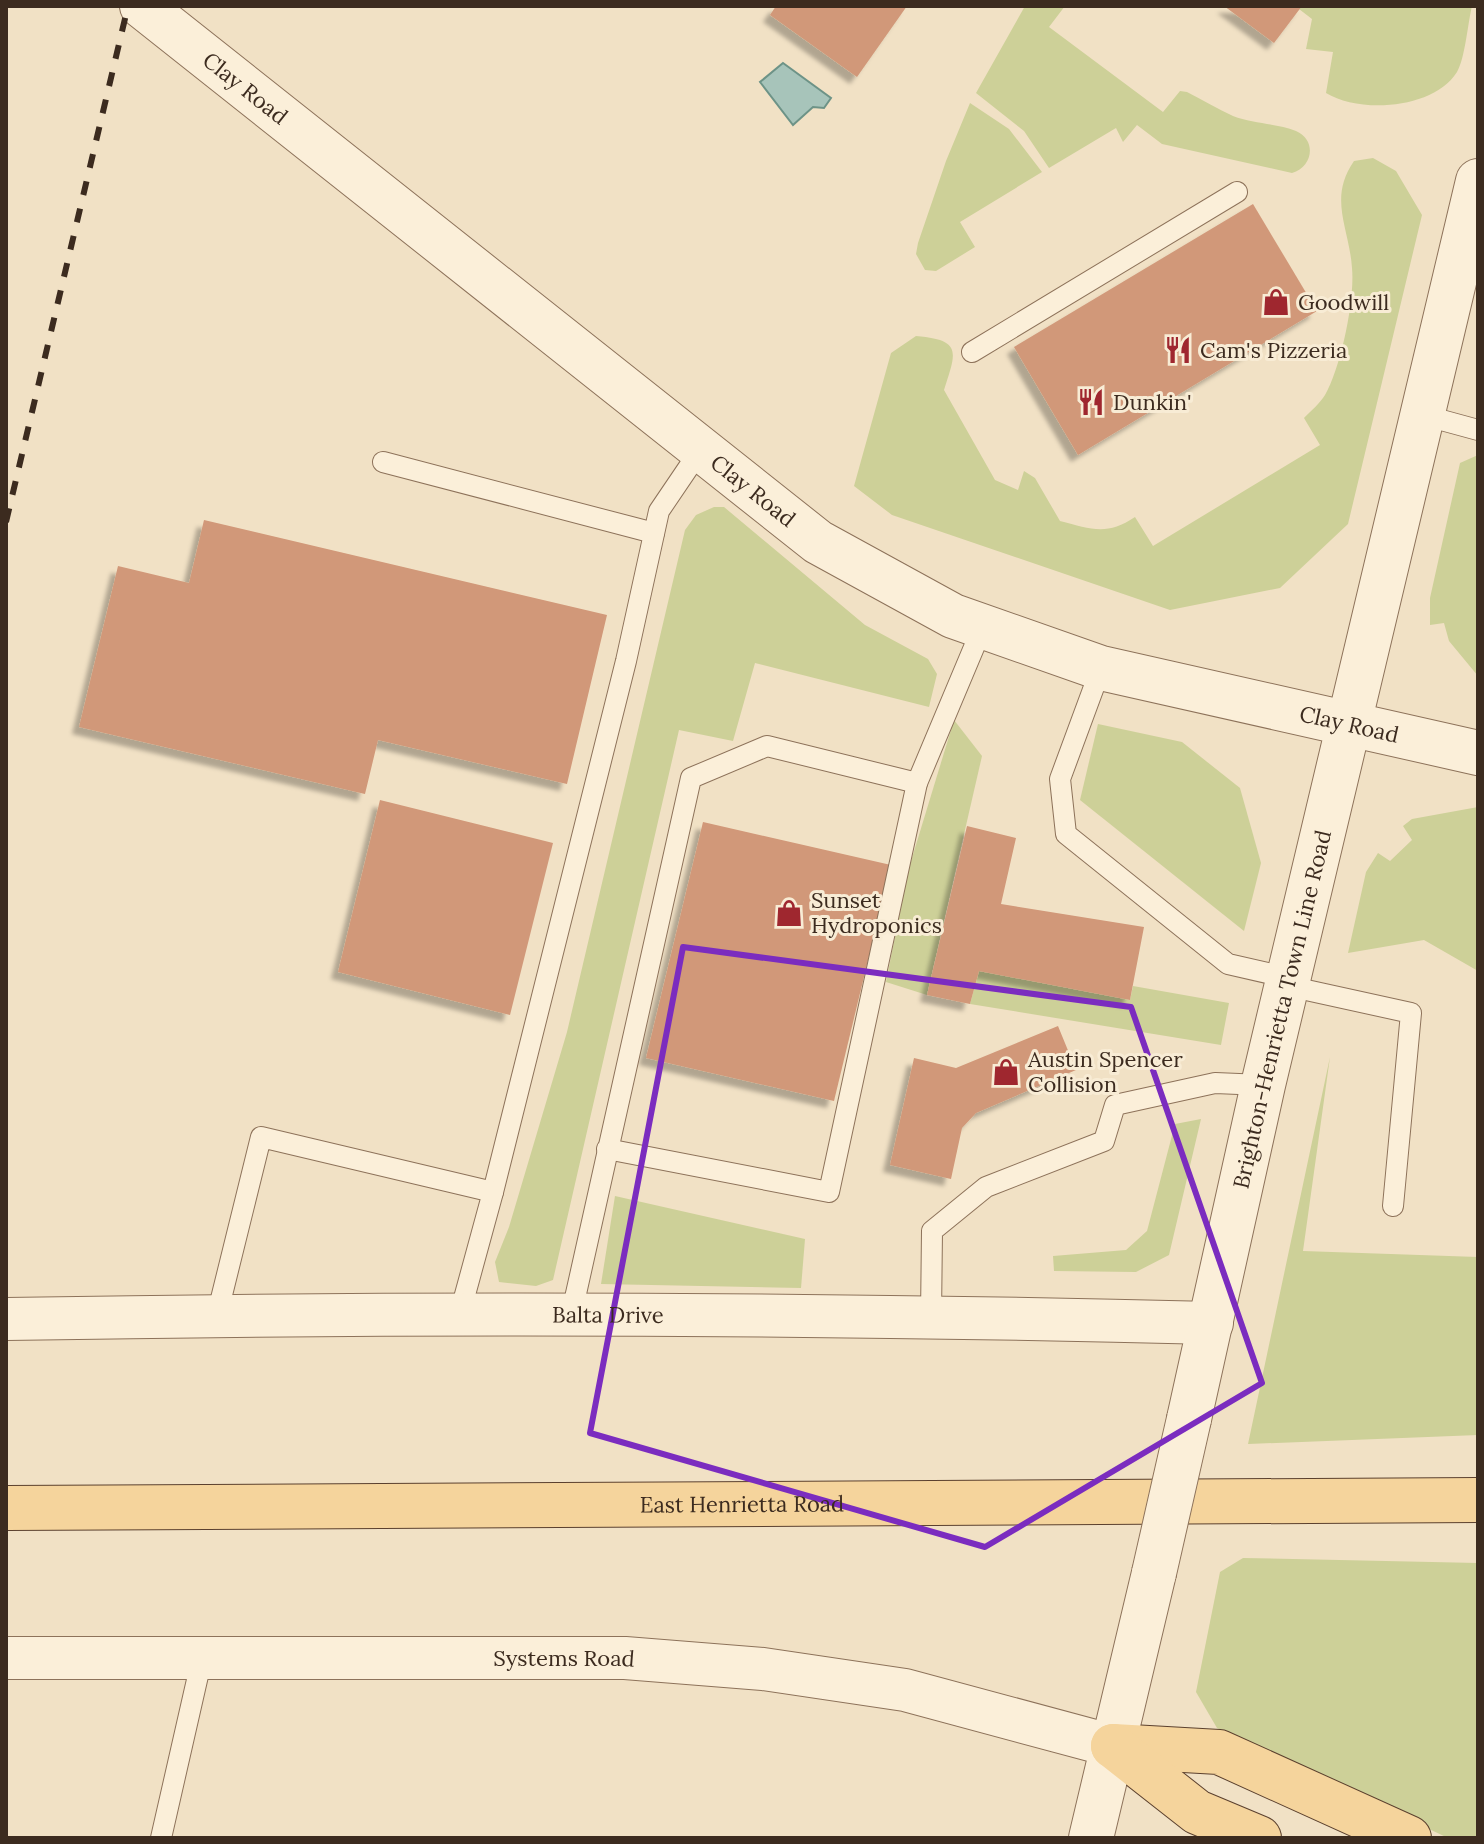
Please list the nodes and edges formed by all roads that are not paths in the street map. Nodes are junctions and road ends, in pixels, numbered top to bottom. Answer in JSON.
{"nodes":[{"id":1,"x":142,"y":6,"type":"edge"},
{"id":2,"x":1478,"y":181,"type":"edge"},
{"id":3,"x":1237,"y":192,"type":"dead end"},
{"id":4,"x":1468,"y":274,"type":"edge"},
{"id":5,"x":972,"y":352,"type":"dead end"},
{"id":6,"x":1423,"y":415,"type":"junction"},
{"id":7,"x":1478,"y":430,"type":"edge"},
{"id":8,"x":701,"y":449,"type":"junction"},
{"id":9,"x":383,"y":462,"type":"dead end"},
{"id":10,"x":654,"y":533,"type":"junction"},
{"id":11,"x":983,"y":626,"type":"junction"},
{"id":12,"x":1101,"y":668,"type":"junction"},
{"id":13,"x":1352,"y":725,"type":"junction"},
{"id":14,"x":1478,"y":753,"type":"edge"},
{"id":15,"x":917,"y":783,"type":"junction"},
{"id":16,"x":1288,"y":982,"type":"junction"},
{"id":17,"x":1263,"y":1085,"type":"junction"},
{"id":18,"x":607,"y":1149,"type":"junction"},
{"id":19,"x":493,"y":1192,"type":"junction"},
{"id":20,"x":1393,"y":1206,"type":"dead end"},
{"id":21,"x":460,"y":1313,"type":"junction"},
{"id":22,"x":217,"y":1315,"type":"junction"},
{"id":23,"x":571,"y":1316,"type":"junction"},
{"id":24,"x":931,"y":1316,"type":"junction"},
{"id":25,"x":6,"y":1319,"type":"edge"},
{"id":26,"x":1212,"y":1323,"type":"junction"},
{"id":27,"x":1478,"y":1500,"type":"edge"},
{"id":28,"x":6,"y":1508,"type":"edge"},
{"id":29,"x":6,"y":1658,"type":"edge"},
{"id":30,"x":202,"y":1658,"type":"junction"},
{"id":31,"x":1113,"y":1746,"type":"junction"},
{"id":32,"x":161,"y":1838,"type":"edge"},
{"id":33,"x":1091,"y":1838,"type":"edge"},
{"id":34,"x":1259,"y":1838,"type":"edge"},
{"id":35,"x":1409,"y":1838,"type":"edge"}],
"edges":[{"from":1,"to":8,"type":"street","name":"Clay Road"},
{"from":2,"to":4,"type":"street","name":"Brighton-Henrietta Town Line Road"},
{"from":3,"to":5,"type":"lane"},
{"from":4,"to":6,"type":"street","name":"Brighton-Henrietta Town Line Road"},
{"from":6,"to":7,"type":"lane"},
{"from":6,"to":13,"type":"street","name":"Brighton-Henrietta Town Line Road"},
{"from":8,"to":10,"type":"lane"},
{"from":8,"to":11,"type":"street","name":"Clay Road"},
{"from":9,"to":10,"type":"lane"},
{"from":10,"to":19,"type":"lane"},
{"from":11,"to":12,"type":"street","name":"Clay Road"},
{"from":11,"to":15,"type":"lane"},
{"from":12,"to":13,"type":"street","name":"Clay Road"},
{"from":12,"to":16,"type":"lane"},
{"from":13,"to":14,"type":"street","name":"Clay Road"},
{"from":13,"to":16,"type":"street","name":"Brighton-Henrietta Town Line Road"},
{"from":15,"to":18,"type":"lane"},
{"from":15,"to":18,"type":"lane"},
{"from":16,"to":17,"type":"street","name":"Brighton-Henrietta Town Line Road"},
{"from":16,"to":20,"type":"lane"},
{"from":17,"to":24,"type":"lane"},
{"from":17,"to":26,"type":"street","name":"Brighton-Henrietta Town Line Road"},
{"from":18,"to":23,"type":"lane"},
{"from":19,"to":21,"type":"lane"},
{"from":19,"to":22,"type":"lane"},
{"from":21,"to":22,"type":"street","name":"Balta Drive"},
{"from":21,"to":23,"type":"street","name":"Balta Drive"},
{"from":22,"to":25,"type":"street","name":"Balta Drive"},
{"from":23,"to":24,"type":"street","name":"Balta Drive"},
{"from":24,"to":26,"type":"street","name":"Balta Drive"},
{"from":26,"to":31,"type":"street","name":"Brighton-Henrietta Town Line Road","bridge":true},
{"from":27,"to":28,"type":"main road","name":"East Henrietta Road"},
{"from":29,"to":30,"type":"street","name":"Systems Road"},
{"from":30,"to":31,"type":"street","name":"Systems Road"},
{"from":30,"to":32,"type":"lane"},
{"from":31,"to":33,"type":"street","name":"Brighton-Henrietta Town Line Road"},
{"from":31,"to":34,"type":"main road"},
{"from":31,"to":35,"type":"main road"}]}
